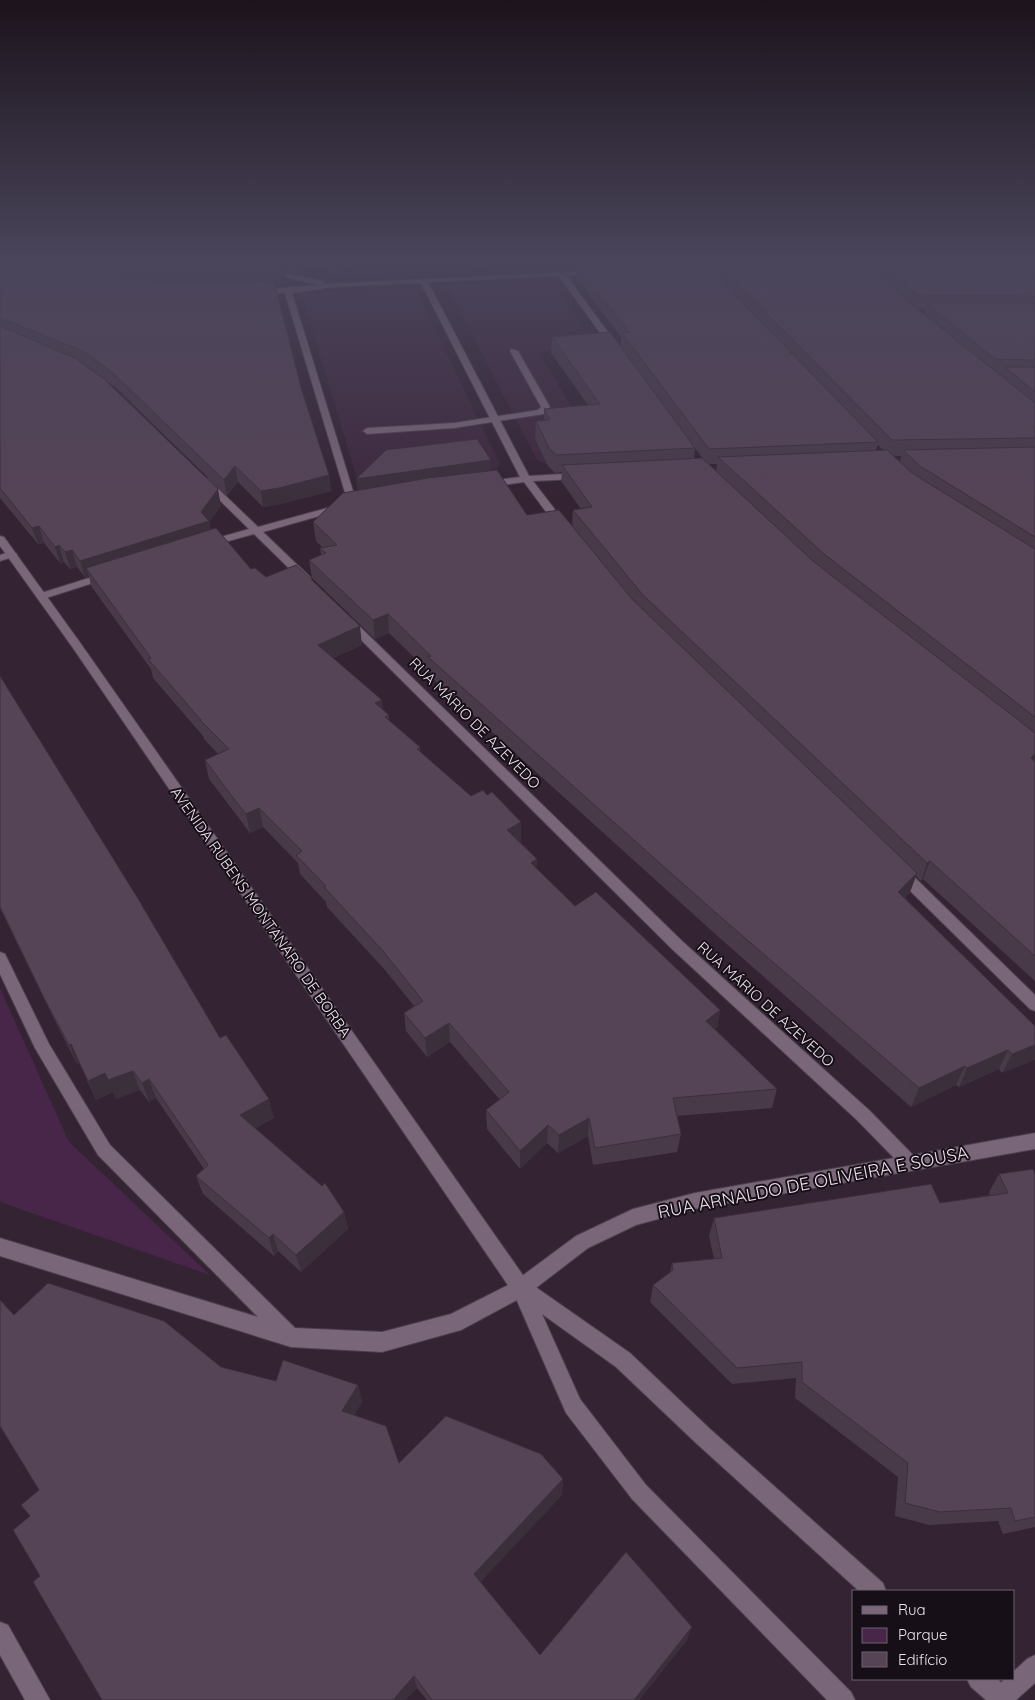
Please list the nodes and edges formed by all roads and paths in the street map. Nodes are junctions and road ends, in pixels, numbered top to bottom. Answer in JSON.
{"nodes":[{"id":1,"x":304,"y":341,"type":"edge"},
{"id":2,"x":455,"y":341,"type":"edge"},
{"id":3,"x":611,"y":341,"type":"edge"},
{"id":4,"x":514,"y":351,"type":"dead end"},
{"id":5,"x":618,"y":351,"type":"edge"},
{"id":6,"x":496,"y":420,"type":"junction"},
{"id":7,"x":367,"y":431,"type":"dead end"},
{"id":8,"x":194,"y":470,"type":"edge"},
{"id":9,"x":585,"y":476,"type":"edge"},
{"id":10,"x":526,"y":479,"type":"junction"},
{"id":11,"x":477,"y":485,"type":"edge"},
{"id":12,"x":255,"y":530,"type":"junction"},
{"id":13,"x":567,"y":532,"type":"edge"},
{"id":14,"x":0,"y":539,"type":"edge"},
{"id":15,"x":198,"y":547,"type":"edge"},
{"id":16,"x":6,"y":556,"type":"edge"},
{"id":17,"x":123,"y":571,"type":"edge"},
{"id":18,"x":311,"y":585,"type":"edge"},
{"id":19,"x":42,"y":596,"type":"junction"},
{"id":20,"x":339,"y":613,"type":"edge"},
{"id":21,"x":888,"y":861,"type":"edge"},
{"id":22,"x":0,"y":958,"type":"edge"},
{"id":23,"x":1035,"y":1005,"type":"edge"},
{"id":24,"x":1035,"y":1141,"type":"edge"},
{"id":25,"x":910,"y":1163,"type":"junction"},
{"id":26,"x":0,"y":1247,"type":"edge"},
{"id":27,"x":521,"y":1288,"type":"junction"},
{"id":28,"x":291,"y":1337,"type":"junction"},
{"id":29,"x":873,"y":1590,"type":"edge"},
{"id":30,"x":0,"y":1633,"type":"edge"},
{"id":31,"x":1035,"y":1667,"type":"edge"},
{"id":32,"x":980,"y":1680,"type":"edge"},
{"id":33,"x":1002,"y":1699,"type":"edge"},
{"id":34,"x":38,"y":1700,"type":"edge"},
{"id":35,"x":843,"y":1700,"type":"edge"}],
"edges":[{"from":1,"to":12,"type":"street"},
{"from":2,"to":6,"type":"street"},
{"from":3,"to":5,"type":"street"},
{"from":4,"to":6,"type":"street"},
{"from":6,"to":7,"type":"street"},
{"from":6,"to":10,"type":"street"},
{"from":8,"to":12,"type":"street"},
{"from":9,"to":10,"type":"street"},
{"from":10,"to":11,"type":"street"},
{"from":10,"to":13,"type":"street"},
{"from":12,"to":15,"type":"street"},
{"from":12,"to":18,"type":"street"},
{"from":14,"to":16,"type":"street","name":"AVENIDA RUBENS MONTANARO DE BORBA"},
{"from":16,"to":19,"type":"street","name":"AVENIDA RUBENS MONTANARO DE BORBA"},
{"from":17,"to":19,"type":"street"},
{"from":19,"to":27,"type":"street","name":"AVENIDA RUBENS MONTANARO DE BORBA"},
{"from":20,"to":25,"type":"street","name":"RUA MÁRIO DE AZEVEDO"},
{"from":21,"to":23,"type":"street"},
{"from":22,"to":28,"type":"street"},
{"from":24,"to":25,"type":"street","name":"RUA ARNALDO DE OLIVEIRA E SOUSA"},
{"from":25,"to":27,"type":"street","name":"RUA ARNALDO DE OLIVEIRA E SOUSA"},
{"from":26,"to":28,"type":"street","name":"RUA ARNALDO DE OLIVEIRA E SOUSA"},
{"from":27,"to":28,"type":"street","name":"RUA ARNALDO DE OLIVEIRA E SOUSA"},
{"from":27,"to":29,"type":"street","name":"AVENIDA RUBENS MONTANARO DE BORBA"},
{"from":27,"to":35,"type":"street","name":"AVENIDA RUBENS MONTANARO DE BORBA"},
{"from":30,"to":34,"type":"street"},
{"from":31,"to":33,"type":"street"},
{"from":32,"to":33,"type":"street"}]}
